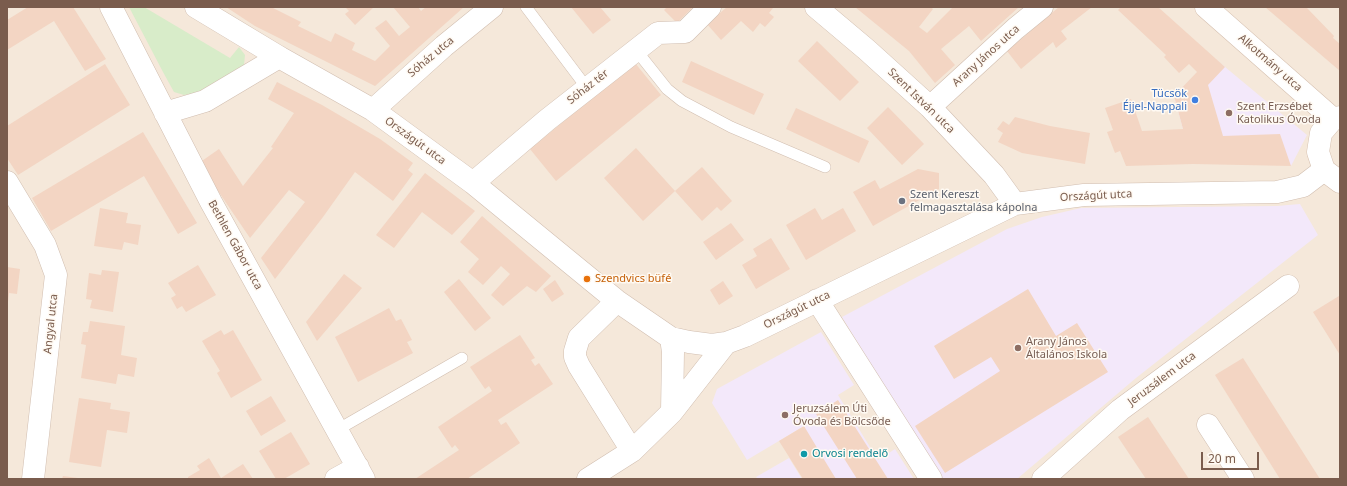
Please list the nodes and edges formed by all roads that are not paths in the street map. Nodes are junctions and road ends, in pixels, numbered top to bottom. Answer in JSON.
{"nodes":[{"id":1,"x":111,"y":7,"type":"edge"},
{"id":2,"x":196,"y":7,"type":"edge"},
{"id":3,"x":492,"y":7,"type":"edge"},
{"id":4,"x":526,"y":7,"type":"edge"},
{"id":5,"x":710,"y":7,"type":"edge"},
{"id":6,"x":816,"y":7,"type":"edge"},
{"id":7,"x":1042,"y":7,"type":"edge"},
{"id":8,"x":1206,"y":7,"type":"edge"},
{"id":9,"x":636,"y":50,"type":"junction"},
{"id":10,"x":279,"y":57,"type":"junction"},
{"id":11,"x":587,"y":88,"type":"junction"},
{"id":12,"x":930,"y":107,"type":"junction"},
{"id":13,"x":373,"y":110,"type":"junction"},
{"id":14,"x":165,"y":113,"type":"junction"},
{"id":15,"x":1337,"y":118,"type":"edge"},
{"id":16,"x":825,"y":167,"type":"dead end"},
{"id":17,"x":1332,"y":176,"type":"edge"},
{"id":18,"x":7,"y":182,"type":"edge"},
{"id":19,"x":473,"y":183,"type":"junction"},
{"id":20,"x":1015,"y":204,"type":"junction"},
{"id":21,"x":1288,"y":286,"type":"dead end"},
{"id":22,"x":817,"y":300,"type":"junction"},
{"id":23,"x":617,"y":301,"type":"junction"},
{"id":24,"x":671,"y":338,"type":"junction"},
{"id":25,"x":726,"y":343,"type":"junction"},
{"id":26,"x":462,"y":358,"type":"dead end"},
{"id":27,"x":672,"y":412,"type":"junction"},
{"id":28,"x":1208,"y":426,"type":"dead end"},
{"id":29,"x":337,"y":430,"type":"junction"},
{"id":30,"x":632,"y":451,"type":"junction"},
{"id":31,"x":361,"y":473,"type":"edge"},
{"id":32,"x":33,"y":479,"type":"edge"},
{"id":33,"x":336,"y":479,"type":"edge"},
{"id":34,"x":588,"y":479,"type":"edge"},
{"id":35,"x":931,"y":479,"type":"edge"},
{"id":36,"x":1043,"y":479,"type":"edge"},
{"id":37,"x":1243,"y":479,"type":"edge"}],
"edges":[{"from":1,"to":14,"type":"street","name":"Bethlen Gábor utca"},
{"from":2,"to":10,"type":"street","name":"Országút utca"},
{"from":3,"to":13,"type":"street","name":"Sóház utca"},
{"from":4,"to":11,"type":"lane"},
{"from":5,"to":9,"type":"street","name":"Sóház tér"},
{"from":6,"to":12,"type":"street","name":"Szent István utca"},
{"from":7,"to":12,"type":"street","name":"Arany János utca"},
{"from":8,"to":15,"type":"street","name":"Alkotmány utca"},
{"from":9,"to":11,"type":"street","name":"Sóház tér"},
{"from":9,"to":16,"type":"lane"},
{"from":10,"to":13,"type":"street","name":"Országút utca"},
{"from":10,"to":14,"type":"street"},
{"from":11,"to":19,"type":"street","name":"Sóház tér"},
{"from":12,"to":20,"type":"street","name":"Szent István utca"},
{"from":13,"to":19,"type":"street","name":"Országút utca"},
{"from":14,"to":29,"type":"street","name":"Bethlen Gábor utca"},
{"from":15,"to":17,"type":"street"},
{"from":17,"to":20,"type":"street","name":"Országút utca"},
{"from":18,"to":32,"type":"street","name":"Angyal utca"},
{"from":19,"to":23,"type":"street","name":"Országút utca"},
{"from":20,"to":22,"type":"street","name":"Országút utca"},
{"from":21,"to":36,"type":"street","name":"Jeruzsálem utca"},
{"from":22,"to":25,"type":"street","name":"Országút utca"},
{"from":22,"to":35,"type":"street"},
{"from":23,"to":24,"type":"street","name":"Országút utca"},
{"from":23,"to":30,"type":"street"},
{"from":24,"to":25,"type":"street","name":"Országút utca"},
{"from":24,"to":27,"type":"street"},
{"from":25,"to":27,"type":"street"},
{"from":26,"to":29,"type":"lane"},
{"from":27,"to":30,"type":"street"},
{"from":28,"to":37,"type":"street"},
{"from":29,"to":31,"type":"street","name":"Bethlen Gábor utca"},
{"from":30,"to":34,"type":"street"},
{"from":31,"to":33,"type":"street"}]}
